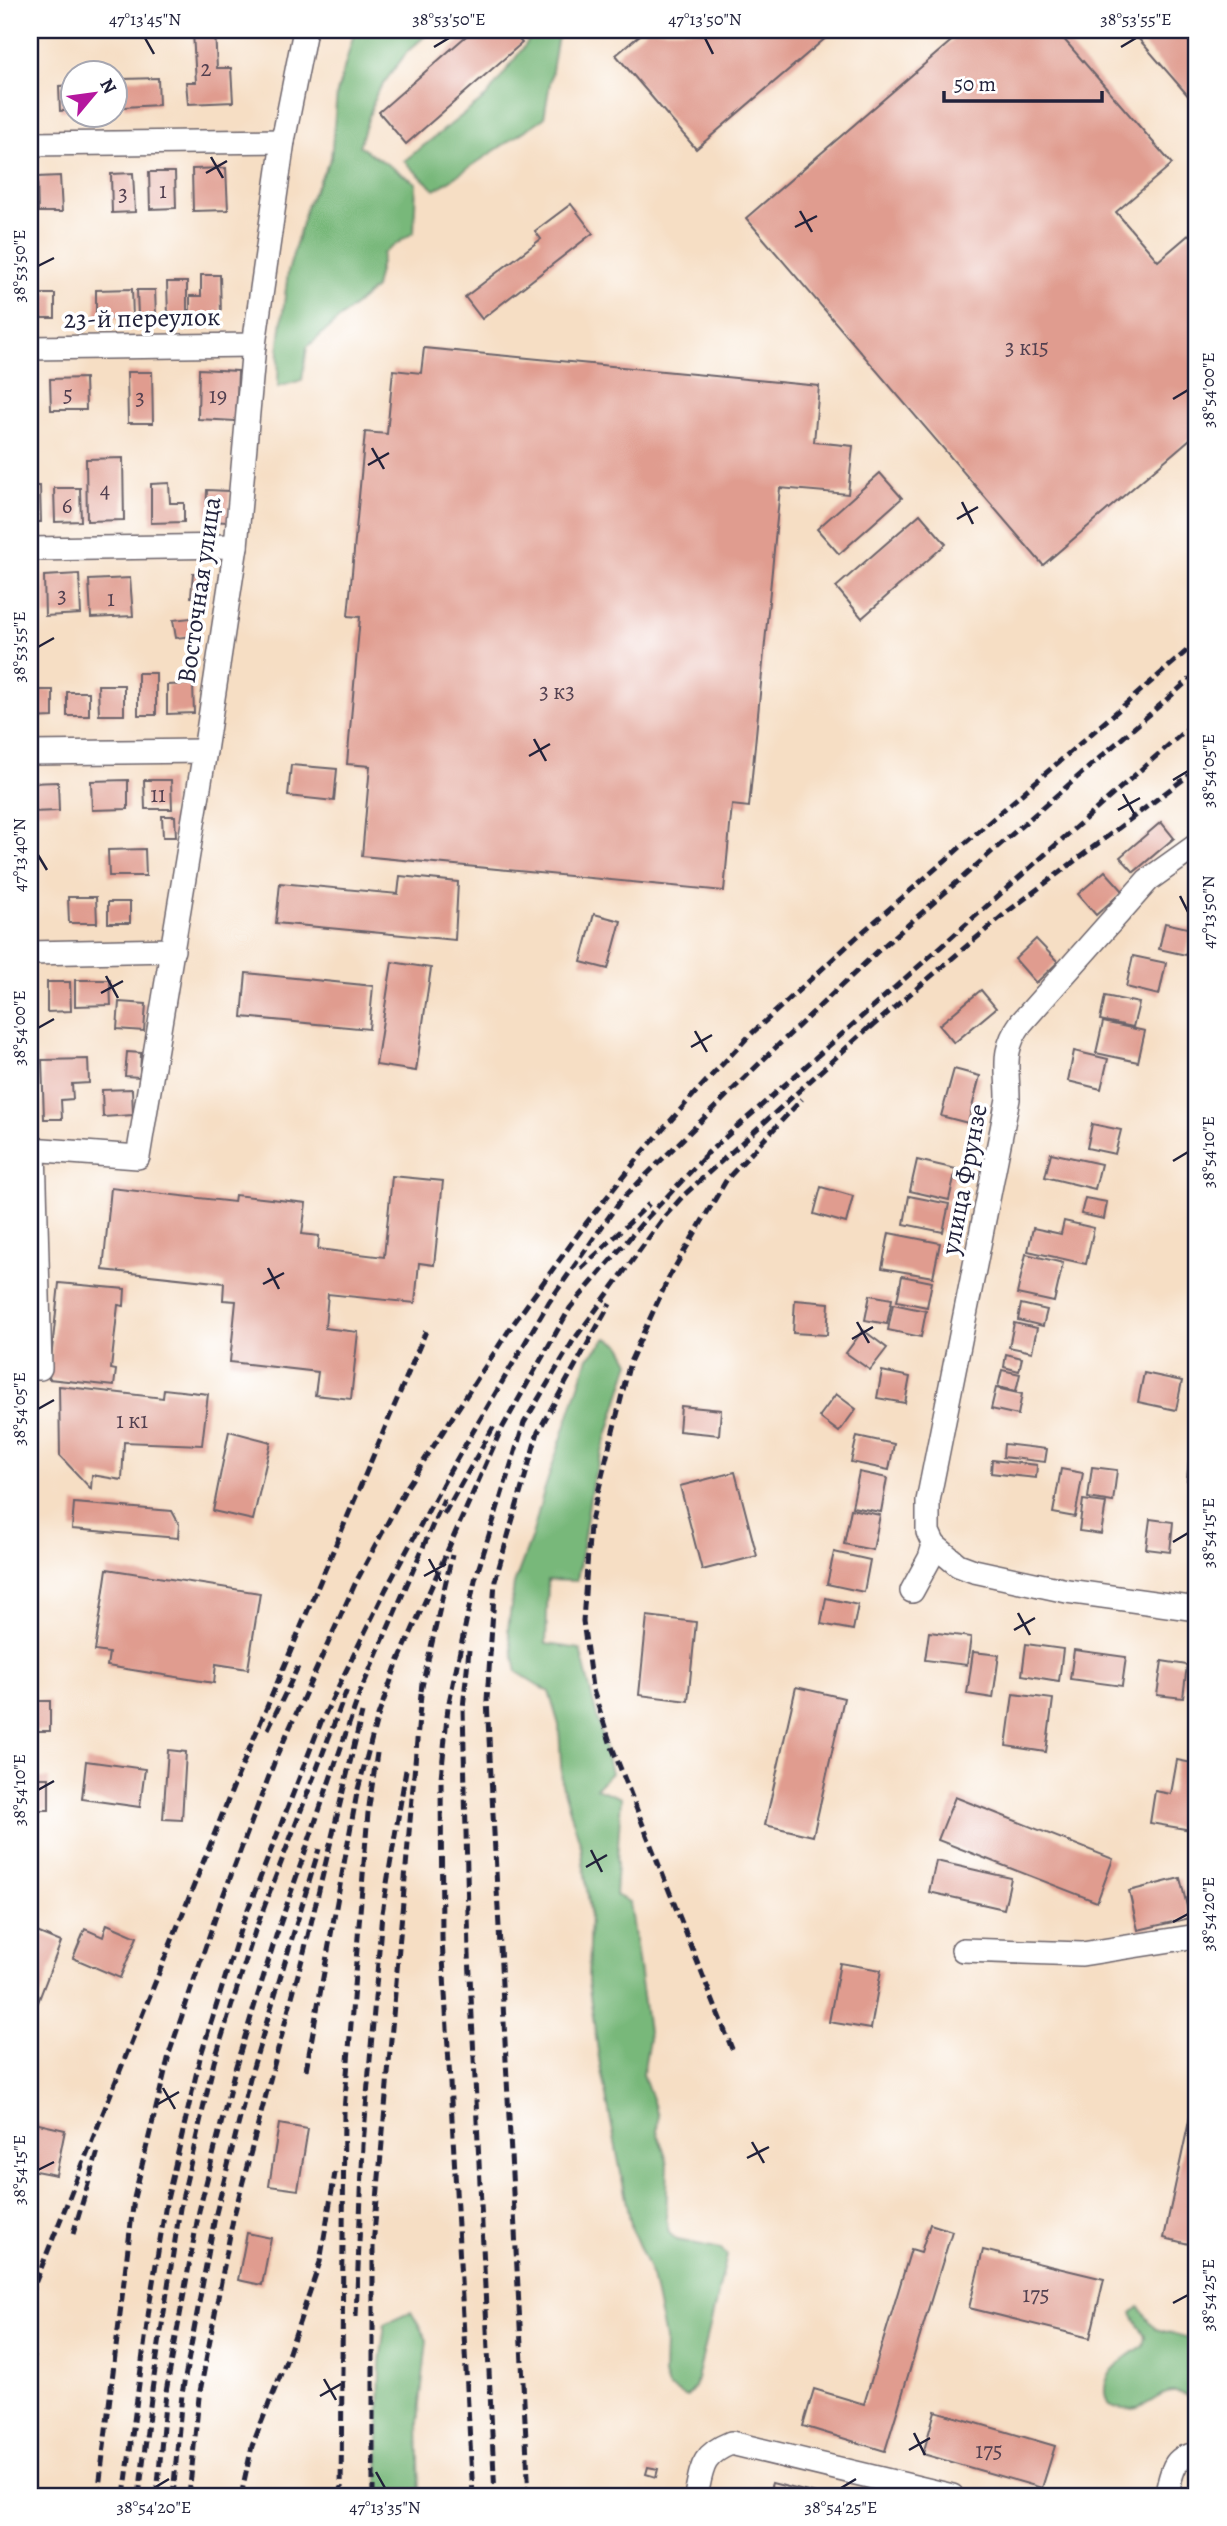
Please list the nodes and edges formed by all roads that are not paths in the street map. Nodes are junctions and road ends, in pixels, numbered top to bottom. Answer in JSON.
{"nodes":[{"id":1,"x":304,"y":30,"type":"edge"},
{"id":2,"x":283,"y":141,"type":"junction"},
{"id":3,"x":30,"y":145,"type":"edge"},
{"id":4,"x":254,"y":345,"type":"junction"},
{"id":5,"x":30,"y":348,"type":"edge"},
{"id":6,"x":236,"y":546,"type":"junction"},
{"id":7,"x":30,"y":549,"type":"edge"},
{"id":8,"x":205,"y":751,"type":"junction"},
{"id":9,"x":30,"y":754,"type":"edge"},
{"id":10,"x":1197,"y":845,"type":"edge"},
{"id":11,"x":173,"y":950,"type":"junction"},
{"id":12,"x":30,"y":953,"type":"edge"},
{"id":13,"x":32,"y":1149,"type":"edge"},
{"id":14,"x":35,"y":1368,"type":"edge"},
{"id":15,"x":934,"y":1545,"type":"junction"},
{"id":16,"x":912,"y":1591,"type":"dead end"},
{"id":17,"x":1197,"y":1609,"type":"edge"},
{"id":18,"x":1197,"y":1936,"type":"edge"},
{"id":19,"x":963,"y":1950,"type":"dead end"},
{"id":20,"x":1197,"y":2455,"type":"edge"},
{"id":21,"x":696,"y":2496,"type":"edge"},
{"id":22,"x":953,"y":2496,"type":"edge"},
{"id":23,"x":1166,"y":2496,"type":"edge"}],
"edges":[{"from":1,"to":2,"type":"street","name":"Восточная улица"},
{"from":2,"to":3,"type":"street"},
{"from":2,"to":4,"type":"street","name":"Восточная улица"},
{"from":4,"to":5,"type":"street","name":"23-й переулок"},
{"from":4,"to":6,"type":"street","name":"Восточная улица"},
{"from":6,"to":7,"type":"street"},
{"from":6,"to":8,"type":"street","name":"Восточная улица"},
{"from":8,"to":9,"type":"street"},
{"from":8,"to":11,"type":"street","name":"Восточная улица"},
{"from":10,"to":15,"type":"street","name":"улица Фрунзе"},
{"from":11,"to":12,"type":"street"},
{"from":11,"to":13,"type":"street","name":"Восточная улица"},
{"from":13,"to":14,"type":"street"},
{"from":15,"to":16,"type":"street"},
{"from":15,"to":17,"type":"street"},
{"from":18,"to":19,"type":"street"},
{"from":20,"to":23,"type":"street"},
{"from":21,"to":22,"type":"street"}]}
